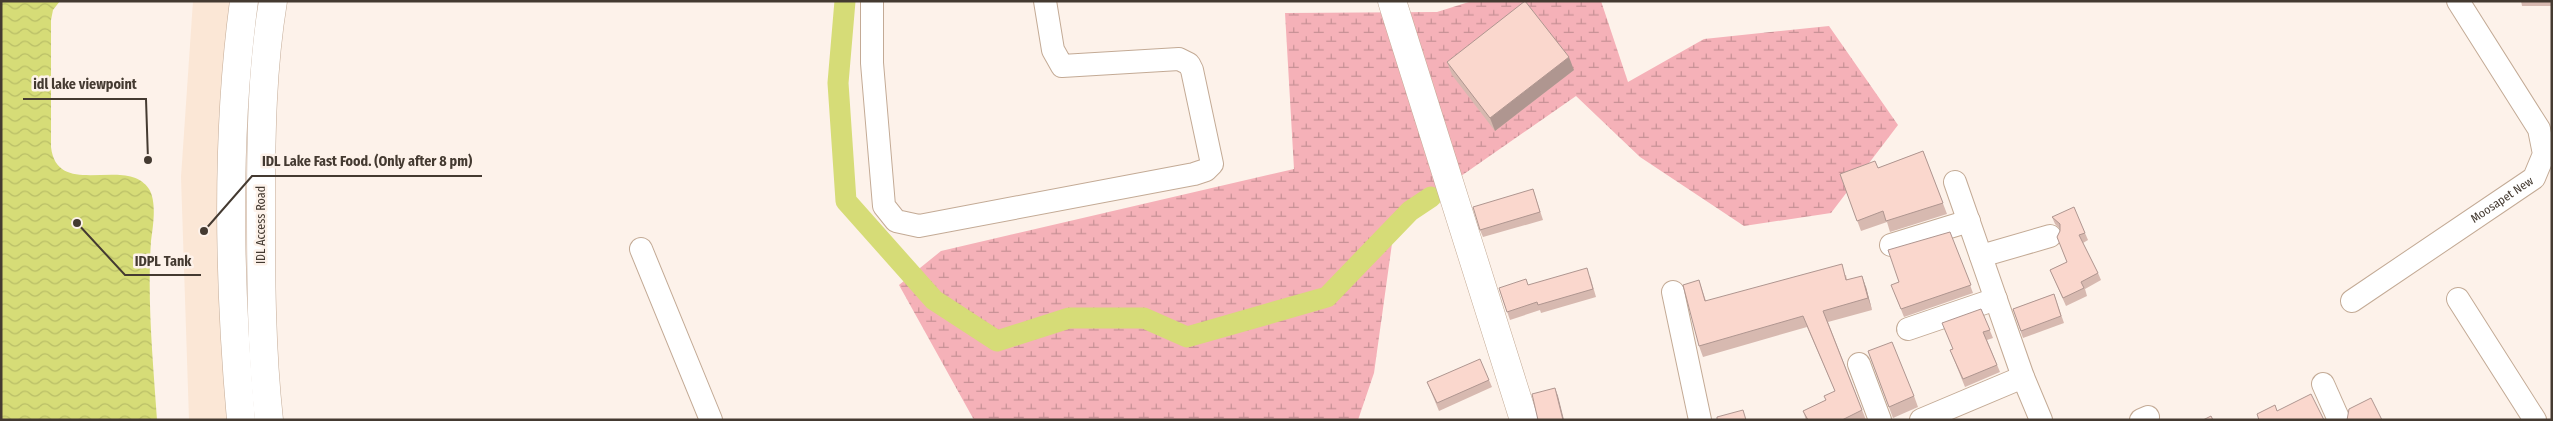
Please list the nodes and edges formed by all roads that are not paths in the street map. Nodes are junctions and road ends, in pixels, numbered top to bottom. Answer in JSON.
{"nodes":[{"id":1,"x":244,"y":1,"type":"edge"},
{"id":2,"x":273,"y":1,"type":"edge"},
{"id":3,"x":872,"y":1,"type":"edge"},
{"id":4,"x":1044,"y":1,"type":"edge"},
{"id":5,"x":1392,"y":1,"type":"edge"},
{"id":6,"x":2458,"y":1,"type":"edge"},
{"id":7,"x":1956,"y":182,"type":"dead end"},
{"id":8,"x":1969,"y":221,"type":"junction"},
{"id":9,"x":2050,"y":236,"type":"dead end"},
{"id":10,"x":1891,"y":245,"type":"dead end"},
{"id":11,"x":641,"y":249,"type":"dead end"},
{"id":12,"x":1981,"y":256,"type":"junction"},
{"id":13,"x":1673,"y":292,"type":"dead end"},
{"id":14,"x":1996,"y":299,"type":"junction"},
{"id":15,"x":2458,"y":299,"type":"dead end"},
{"id":16,"x":2352,"y":301,"type":"dead end"},
{"id":17,"x":1908,"y":329,"type":"dead end"},
{"id":18,"x":1859,"y":364,"type":"dead end"},
{"id":19,"x":2022,"y":377,"type":"junction"},
{"id":20,"x":2323,"y":384,"type":"dead end"},
{"id":21,"x":241,"y":420,"type":"edge"},
{"id":22,"x":269,"y":420,"type":"edge"},
{"id":23,"x":711,"y":420,"type":"edge"},
{"id":24,"x":1524,"y":420,"type":"edge"},
{"id":25,"x":1700,"y":420,"type":"edge"},
{"id":26,"x":1880,"y":420,"type":"edge"},
{"id":27,"x":1920,"y":420,"type":"edge"},
{"id":28,"x":2041,"y":420,"type":"edge"},
{"id":29,"x":2339,"y":420,"type":"edge"},
{"id":30,"x":2535,"y":420,"type":"edge"}],
"edges":[{"from":1,"to":21,"type":"street"},
{"from":2,"to":22,"type":"street","name":"IDL Access Road"},
{"from":3,"to":4,"type":"street"},
{"from":5,"to":24,"type":"street"},
{"from":6,"to":16,"type":"street","name":"Moosapet New"},
{"from":7,"to":8,"type":"street"},
{"from":8,"to":10,"type":"street"},
{"from":8,"to":12,"type":"street"},
{"from":9,"to":12,"type":"street"},
{"from":11,"to":23,"type":"street"},
{"from":12,"to":14,"type":"street"},
{"from":13,"to":25,"type":"street"},
{"from":14,"to":17,"type":"street"},
{"from":14,"to":19,"type":"street"},
{"from":15,"to":30,"type":"street"},
{"from":18,"to":26,"type":"street"},
{"from":19,"to":27,"type":"street"},
{"from":19,"to":28,"type":"street"},
{"from":20,"to":29,"type":"street"}]}
